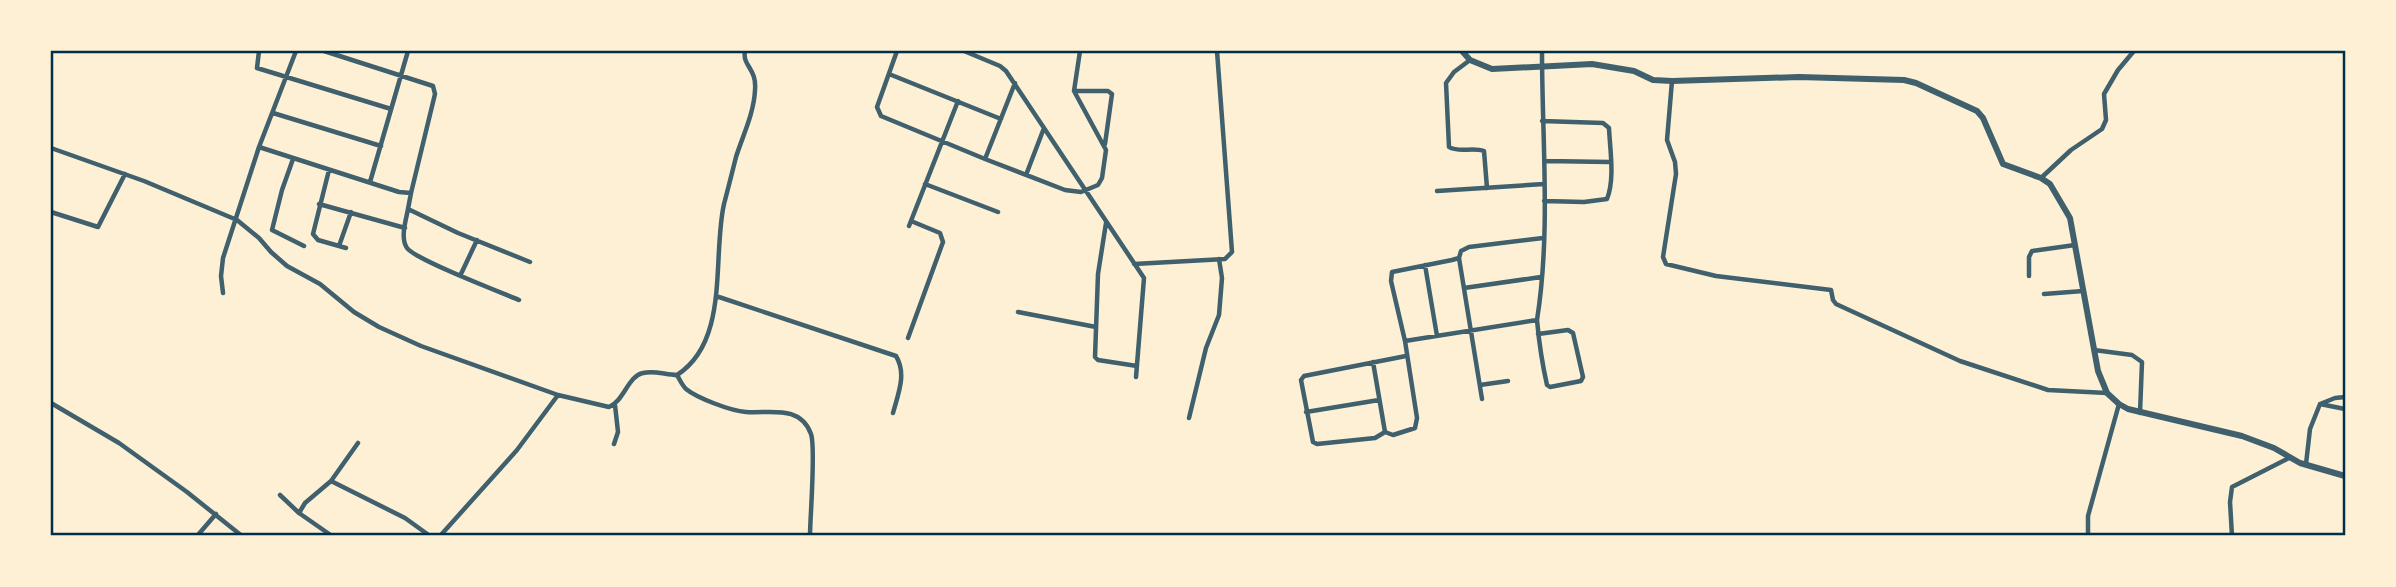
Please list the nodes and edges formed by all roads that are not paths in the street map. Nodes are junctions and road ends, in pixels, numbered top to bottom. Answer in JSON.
{"nodes":[{"id":1,"x":259,"y":51,"type":"edge"},
{"id":2,"x":296,"y":51,"type":"edge"},
{"id":3,"x":324,"y":51,"type":"edge"},
{"id":4,"x":408,"y":51,"type":"edge"},
{"id":5,"x":745,"y":51,"type":"edge"},
{"id":6,"x":897,"y":51,"type":"edge"},
{"id":7,"x":964,"y":51,"type":"edge"},
{"id":8,"x":1080,"y":51,"type":"edge"},
{"id":9,"x":1217,"y":51,"type":"edge"},
{"id":10,"x":1462,"y":51,"type":"edge"},
{"id":11,"x":1542,"y":51,"type":"edge"},
{"id":12,"x":2134,"y":51,"type":"edge"},
{"id":13,"x":1470,"y":60,"type":"junction"},
{"id":14,"x":1542,"y":65,"type":"junction"},
{"id":15,"x":889,"y":74,"type":"junction"},
{"id":16,"x":401,"y":76,"type":"junction"},
{"id":17,"x":287,"y":78,"type":"junction"},
{"id":18,"x":1672,"y":81,"type":"junction"},
{"id":19,"x":1015,"y":83,"type":"junction"},
{"id":20,"x":1074,"y":91,"type":"junction"},
{"id":21,"x":958,"y":101,"type":"junction"},
{"id":22,"x":391,"y":109,"type":"junction"},
{"id":23,"x":273,"y":113,"type":"junction"},
{"id":24,"x":1001,"y":119,"type":"junction"},
{"id":25,"x":1542,"y":121,"type":"junction"},
{"id":26,"x":1044,"y":128,"type":"junction"},
{"id":27,"x":943,"y":142,"type":"junction"},
{"id":28,"x":1105,"y":145,"type":"junction"},
{"id":29,"x":381,"y":146,"type":"junction"},
{"id":30,"x":259,"y":147,"type":"junction"},
{"id":31,"x":52,"y":149,"type":"edge"},
{"id":32,"x":51,"y":156,"type":"edge"},
{"id":33,"x":293,"y":159,"type":"junction"},
{"id":34,"x":985,"y":159,"type":"junction"},
{"id":35,"x":1545,"y":161,"type":"junction"},
{"id":36,"x":1610,"y":162,"type":"junction"},
{"id":37,"x":329,"y":170,"type":"junction"},
{"id":38,"x":125,"y":174,"type":"junction"},
{"id":39,"x":1026,"y":175,"type":"junction"},
{"id":40,"x":2041,"y":178,"type":"junction"},
{"id":41,"x":370,"y":181,"type":"junction"},
{"id":42,"x":925,"y":184,"type":"junction"},
{"id":43,"x":1544,"y":184,"type":"junction"},
{"id":44,"x":1487,"y":188,"type":"junction"},
{"id":45,"x":1086,"y":190,"type":"junction"},
{"id":46,"x":1437,"y":191,"type":"dead end"},
{"id":47,"x":411,"y":193,"type":"junction"},
{"id":48,"x":1544,"y":201,"type":"junction"},
{"id":49,"x":319,"y":204,"type":"junction"},
{"id":50,"x":408,"y":209,"type":"junction"},
{"id":51,"x":51,"y":212,"type":"edge"},
{"id":52,"x":351,"y":212,"type":"junction"},
{"id":53,"x":998,"y":212,"type":"dead end"},
{"id":54,"x":237,"y":220,"type":"junction"},
{"id":55,"x":1106,"y":221,"type":"junction"},
{"id":56,"x":405,"y":228,"type":"junction"},
{"id":57,"x":1543,"y":238,"type":"junction"},
{"id":58,"x":477,"y":240,"type":"junction"},
{"id":59,"x":2075,"y":245,"type":"junction"},
{"id":60,"x":304,"y":246,"type":"dead end"},
{"id":61,"x":339,"y":246,"type":"junction"},
{"id":62,"x":346,"y":248,"type":"dead end"},
{"id":63,"x":1460,"y":258,"type":"junction"},
{"id":64,"x":1219,"y":259,"type":"junction"},
{"id":65,"x":530,"y":262,"type":"dead end"},
{"id":66,"x":1134,"y":264,"type":"junction"},
{"id":67,"x":1425,"y":265,"type":"junction"},
{"id":68,"x":461,"y":274,"type":"junction"},
{"id":69,"x":2029,"y":276,"type":"dead end"},
{"id":70,"x":1541,"y":277,"type":"junction"},
{"id":71,"x":1464,"y":288,"type":"junction"},
{"id":72,"x":2083,"y":290,"type":"junction"},
{"id":73,"x":223,"y":293,"type":"dead end"},
{"id":74,"x":2045,"y":294,"type":"dead end"},
{"id":75,"x":716,"y":296,"type":"junction"},
{"id":76,"x":519,"y":300,"type":"dead end"},
{"id":77,"x":1018,"y":312,"type":"dead end"},
{"id":78,"x":1537,"y":320,"type":"junction"},
{"id":79,"x":1096,"y":327,"type":"junction"},
{"id":80,"x":1471,"y":331,"type":"junction"},
{"id":81,"x":1538,"y":334,"type":"junction"},
{"id":82,"x":1437,"y":336,"type":"junction"},
{"id":83,"x":908,"y":338,"type":"dead end"},
{"id":84,"x":1405,"y":341,"type":"junction"},
{"id":85,"x":2094,"y":350,"type":"junction"},
{"id":86,"x":1406,"y":356,"type":"junction"},
{"id":87,"x":1373,"y":362,"type":"junction"},
{"id":88,"x":1137,"y":366,"type":"junction"},
{"id":89,"x":677,"y":376,"type":"junction"},
{"id":90,"x":1136,"y":377,"type":"dead end"},
{"id":91,"x":1508,"y":381,"type":"dead end"},
{"id":92,"x":1480,"y":385,"type":"junction"},
{"id":93,"x":2107,"y":393,"type":"junction"},
{"id":94,"x":558,"y":395,"type":"junction"},
{"id":95,"x":2345,"y":397,"type":"edge"},
{"id":96,"x":1482,"y":399,"type":"dead end"},
{"id":97,"x":1379,"y":400,"type":"junction"},
{"id":98,"x":51,"y":404,"type":"edge"},
{"id":99,"x":2119,"y":404,"type":"junction"},
{"id":100,"x":2320,"y":404,"type":"junction"},
{"id":101,"x":615,"y":405,"type":"junction"},
{"id":102,"x":2345,"y":409,"type":"edge"},
{"id":103,"x":1306,"y":412,"type":"junction"},
{"id":104,"x":893,"y":413,"type":"dead end"},
{"id":105,"x":2140,"y":413,"type":"junction"},
{"id":106,"x":1189,"y":418,"type":"dead end"},
{"id":107,"x":1385,"y":432,"type":"junction"},
{"id":108,"x":358,"y":443,"type":"dead end"},
{"id":109,"x":614,"y":444,"type":"dead end"},
{"id":110,"x":2289,"y":458,"type":"junction"},
{"id":111,"x":2306,"y":464,"type":"junction"},
{"id":112,"x":2345,"y":477,"type":"edge"},
{"id":113,"x":331,"y":481,"type":"junction"},
{"id":114,"x":280,"y":495,"type":"dead end"},
{"id":115,"x":299,"y":513,"type":"junction"},
{"id":116,"x":216,"y":514,"type":"junction"},
{"id":117,"x":197,"y":536,"type":"edge"},
{"id":118,"x":242,"y":536,"type":"edge"},
{"id":119,"x":331,"y":536,"type":"edge"},
{"id":120,"x":430,"y":536,"type":"edge"},
{"id":121,"x":440,"y":536,"type":"edge"},
{"id":122,"x":810,"y":536,"type":"edge"},
{"id":123,"x":2088,"y":536,"type":"edge"},
{"id":124,"x":2232,"y":536,"type":"edge"}],
"edges":[{"from":1,"to":17,"type":"street"},
{"from":2,"to":17,"type":"street"},
{"from":3,"to":16,"type":"street"},
{"from":4,"to":16,"type":"street"},
{"from":5,"to":75,"type":"street"},
{"from":6,"to":15,"type":"street"},
{"from":7,"to":19,"type":"street"},
{"from":8,"to":20,"type":"street"},
{"from":9,"to":64,"type":"street"},
{"from":10,"to":13,"type":"street"},
{"from":11,"to":14,"type":"street"},
{"from":12,"to":40,"type":"street"},
{"from":13,"to":14,"type":"street"},
{"from":13,"to":44,"type":"street"},
{"from":14,"to":18,"type":"street"},
{"from":14,"to":25,"type":"street"},
{"from":15,"to":21,"type":"street"},
{"from":15,"to":27,"type":"street"},
{"from":16,"to":22,"type":"street"},
{"from":16,"to":47,"type":"street"},
{"from":17,"to":22,"type":"street"},
{"from":17,"to":23,"type":"street"},
{"from":18,"to":40,"type":"street"},
{"from":18,"to":93,"type":"street"},
{"from":19,"to":24,"type":"street"},
{"from":19,"to":26,"type":"street"},
{"from":20,"to":28,"type":"street"},
{"from":20,"to":28,"type":"street"},
{"from":21,"to":24,"type":"street"},
{"from":21,"to":27,"type":"street"},
{"from":22,"to":29,"type":"street"},
{"from":23,"to":29,"type":"street"},
{"from":23,"to":30,"type":"street"},
{"from":24,"to":34,"type":"street"},
{"from":25,"to":35,"type":"street"},
{"from":25,"to":36,"type":"street"},
{"from":26,"to":39,"type":"street"},
{"from":26,"to":45,"type":"street"},
{"from":27,"to":34,"type":"street"},
{"from":27,"to":42,"type":"street"},
{"from":28,"to":45,"type":"street"},
{"from":29,"to":41,"type":"street"},
{"from":30,"to":33,"type":"street"},
{"from":30,"to":54,"type":"street"},
{"from":31,"to":32,"type":"street"},
{"from":31,"to":38,"type":"street"},
{"from":33,"to":37,"type":"street"},
{"from":33,"to":60,"type":"street"},
{"from":34,"to":39,"type":"street"},
{"from":35,"to":36,"type":"street"},
{"from":35,"to":43,"type":"street"},
{"from":36,"to":48,"type":"street"},
{"from":37,"to":41,"type":"street"},
{"from":37,"to":49,"type":"street"},
{"from":38,"to":51,"type":"street"},
{"from":38,"to":54,"type":"street"},
{"from":39,"to":45,"type":"street"},
{"from":40,"to":59,"type":"street"},
{"from":41,"to":47,"type":"street"},
{"from":42,"to":53,"type":"street"},
{"from":42,"to":83,"type":"street"},
{"from":43,"to":44,"type":"street"},
{"from":43,"to":48,"type":"street"},
{"from":44,"to":46,"type":"street"},
{"from":45,"to":55,"type":"street"},
{"from":47,"to":50,"type":"street"},
{"from":48,"to":57,"type":"street"},
{"from":49,"to":52,"type":"street"},
{"from":49,"to":61,"type":"street"},
{"from":50,"to":56,"type":"street"},
{"from":50,"to":58,"type":"street"},
{"from":52,"to":56,"type":"street"},
{"from":52,"to":61,"type":"street"},
{"from":54,"to":73,"type":"street"},
{"from":54,"to":94,"type":"street"},
{"from":55,"to":66,"type":"street"},
{"from":55,"to":79,"type":"street"},
{"from":56,"to":68,"type":"street"},
{"from":57,"to":63,"type":"street"},
{"from":57,"to":70,"type":"street"},
{"from":58,"to":65,"type":"street"},
{"from":58,"to":68,"type":"street"},
{"from":59,"to":69,"type":"street"},
{"from":59,"to":72,"type":"street"},
{"from":61,"to":62,"type":"street"},
{"from":63,"to":67,"type":"street"},
{"from":63,"to":71,"type":"street"},
{"from":64,"to":66,"type":"street"},
{"from":64,"to":106,"type":"street"},
{"from":66,"to":88,"type":"street"},
{"from":67,"to":82,"type":"street"},
{"from":67,"to":84,"type":"street"},
{"from":68,"to":76,"type":"street"},
{"from":70,"to":71,"type":"street"},
{"from":70,"to":78,"type":"street"},
{"from":71,"to":80,"type":"street"},
{"from":72,"to":74,"type":"street"},
{"from":72,"to":85,"type":"street"},
{"from":75,"to":89,"type":"street"},
{"from":75,"to":104,"type":"street"},
{"from":77,"to":79,"type":"street"},
{"from":78,"to":80,"type":"street"},
{"from":78,"to":81,"type":"street"},
{"from":79,"to":88,"type":"street"},
{"from":80,"to":82,"type":"street"},
{"from":80,"to":92,"type":"street"},
{"from":81,"to":81,"type":"street"},
{"from":82,"to":84,"type":"street"},
{"from":84,"to":86,"type":"street"},
{"from":85,"to":93,"type":"street"},
{"from":85,"to":105,"type":"street"},
{"from":86,"to":87,"type":"street"},
{"from":86,"to":107,"type":"street"},
{"from":87,"to":97,"type":"street"},
{"from":87,"to":103,"type":"street"},
{"from":88,"to":90,"type":"street"},
{"from":89,"to":101,"type":"street"},
{"from":89,"to":122,"type":"street"},
{"from":91,"to":92,"type":"street"},
{"from":92,"to":96,"type":"street"},
{"from":93,"to":99,"type":"street"},
{"from":94,"to":101,"type":"street"},
{"from":94,"to":121,"type":"street"},
{"from":95,"to":100,"type":"street"},
{"from":97,"to":103,"type":"street"},
{"from":97,"to":107,"type":"street"},
{"from":98,"to":116,"type":"street"},
{"from":99,"to":105,"type":"street"},
{"from":99,"to":123,"type":"street"},
{"from":100,"to":102,"type":"street"},
{"from":100,"to":111,"type":"street"},
{"from":101,"to":109,"type":"street"},
{"from":103,"to":107,"type":"street"},
{"from":105,"to":110,"type":"street"},
{"from":108,"to":113,"type":"street"},
{"from":110,"to":111,"type":"street"},
{"from":110,"to":124,"type":"street"},
{"from":111,"to":112,"type":"street"},
{"from":113,"to":115,"type":"street"},
{"from":113,"to":120,"type":"street"},
{"from":114,"to":115,"type":"street"},
{"from":115,"to":119,"type":"street"},
{"from":116,"to":117,"type":"street"},
{"from":116,"to":118,"type":"street"}]}
